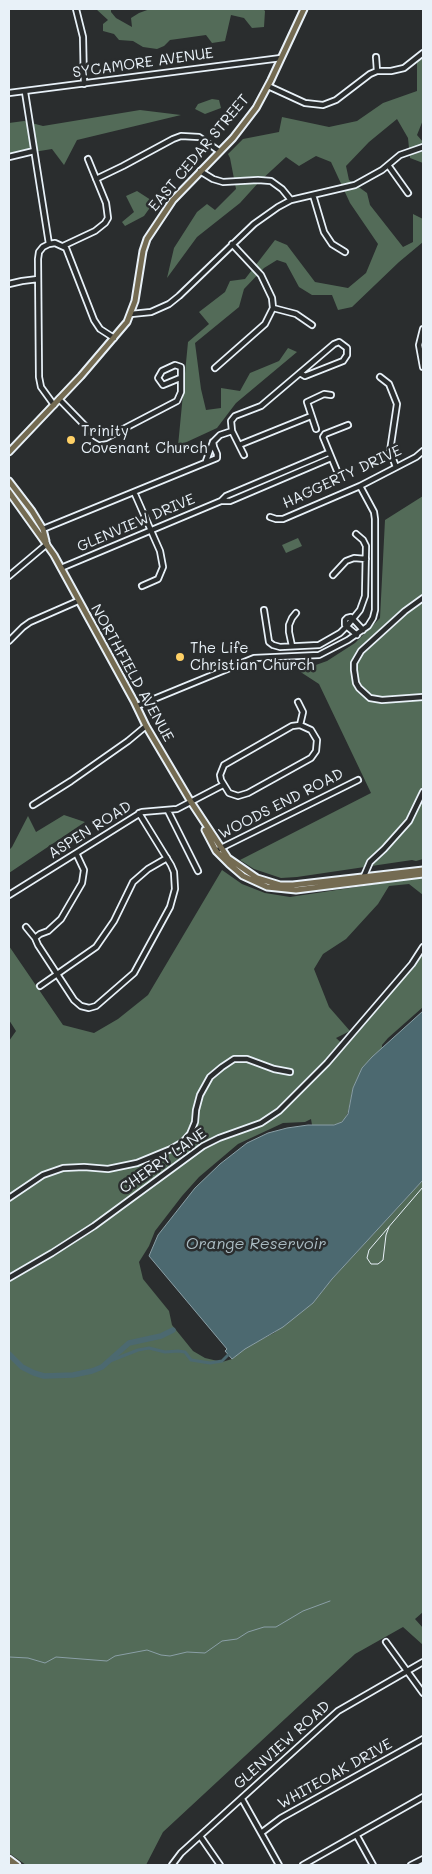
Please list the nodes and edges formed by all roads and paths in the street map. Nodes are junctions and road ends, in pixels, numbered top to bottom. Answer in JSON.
{"nodes":[{"id":1,"x":76,"y":9,"type":"edge"},
{"id":2,"x":304,"y":9,"type":"edge"},
{"id":3,"x":423,"y":54,"type":"edge"},
{"id":4,"x":376,"y":57,"type":"dead end"},
{"id":5,"x":281,"y":58,"type":"junction"},
{"id":6,"x":377,"y":71,"type":"junction"},
{"id":7,"x":84,"y":84,"type":"junction"},
{"id":8,"x":268,"y":86,"type":"junction"},
{"id":9,"x":25,"y":92,"type":"junction"},
{"id":10,"x":9,"y":93,"type":"edge"},
{"id":11,"x":423,"y":148,"type":"edge"},
{"id":12,"x":34,"y":151,"type":"junction"},
{"id":13,"x":219,"y":151,"type":"junction"},
{"id":14,"x":9,"y":157,"type":"edge"},
{"id":15,"x":88,"y":159,"type":"dead end"},
{"id":16,"x":388,"y":165,"type":"junction"},
{"id":17,"x":200,"y":170,"type":"junction"},
{"id":18,"x":96,"y":178,"type":"junction"},
{"id":19,"x":408,"y":193,"type":"dead end"},
{"id":20,"x":313,"y":195,"type":"junction"},
{"id":21,"x":291,"y":200,"type":"junction"},
{"id":22,"x":49,"y":244,"type":"junction"},
{"id":23,"x":232,"y":244,"type":"junction"},
{"id":24,"x":63,"y":246,"type":"junction"},
{"id":25,"x":345,"y":252,"type":"dead end"},
{"id":26,"x":38,"y":279,"type":"junction"},
{"id":27,"x":9,"y":284,"type":"edge"},
{"id":28,"x":273,"y":308,"type":"junction"},
{"id":29,"x":131,"y":314,"type":"junction"},
{"id":30,"x":312,"y":325,"type":"dead end"},
{"id":31,"x":423,"y":329,"type":"edge"},
{"id":32,"x":114,"y":338,"type":"junction"},
{"id":33,"x":423,"y":367,"type":"edge"},
{"id":34,"x":215,"y":368,"type":"dead end"},
{"id":35,"x":300,"y":374,"type":"junction"},
{"id":36,"x":380,"y":377,"type":"dead end"},
{"id":37,"x":180,"y":378,"type":"junction"},
{"id":38,"x":331,"y":395,"type":"dead end"},
{"id":39,"x":59,"y":399,"type":"junction"},
{"id":40,"x":54,"y":405,"type":"junction"},
{"id":41,"x":311,"y":416,"type":"junction"},
{"id":42,"x":348,"y":425,"type":"dead end"},
{"id":43,"x":316,"y":429,"type":"dead end"},
{"id":44,"x":232,"y":431,"type":"junction"},
{"id":45,"x":213,"y":442,"type":"junction"},
{"id":46,"x":239,"y":445,"type":"junction"},
{"id":47,"x":423,"y":451,"type":"edge"},
{"id":48,"x":9,"y":452,"type":"edge"},
{"id":49,"x":328,"y":453,"type":"junction"},
{"id":50,"x":244,"y":456,"type":"dead end"},
{"id":51,"x":331,"y":458,"type":"junction"},
{"id":52,"x":206,"y":462,"type":"junction"},
{"id":53,"x":396,"y":467,"type":"junction"},
{"id":54,"x":337,"y":471,"type":"dead end"},
{"id":55,"x":9,"y":482,"type":"edge"},
{"id":56,"x":360,"y":486,"type":"junction"},
{"id":57,"x":9,"y":492,"type":"edge"},
{"id":58,"x":134,"y":492,"type":"junction"},
{"id":59,"x":222,"y":501,"type":"junction"},
{"id":60,"x":25,"y":513,"type":"junction"},
{"id":61,"x":270,"y":517,"type":"dead end"},
{"id":62,"x":43,"y":529,"type":"junction"},
{"id":63,"x":151,"y":531,"type":"junction"},
{"id":64,"x":356,"y":534,"type":"dead end"},
{"id":65,"x":47,"y":544,"type":"junction"},
{"id":66,"x":366,"y":559,"type":"junction"},
{"id":67,"x":61,"y":568,"type":"junction"},
{"id":68,"x":333,"y":575,"type":"dead end"},
{"id":69,"x":9,"y":576,"type":"edge"},
{"id":70,"x":142,"y":586,"type":"dead end"},
{"id":71,"x":423,"y":598,"type":"edge"},
{"id":72,"x":78,"y":601,"type":"junction"},
{"id":73,"x":264,"y":610,"type":"dead end"},
{"id":74,"x":296,"y":613,"type":"dead end"},
{"id":75,"x":353,"y":620,"type":"junction"},
{"id":76,"x":348,"y":626,"type":"junction"},
{"id":77,"x":363,"y":630,"type":"junction"},
{"id":78,"x":357,"y":634,"type":"junction"},
{"id":79,"x":9,"y":641,"type":"edge"},
{"id":80,"x":292,"y":646,"type":"junction"},
{"id":81,"x":423,"y":697,"type":"edge"},
{"id":82,"x":298,"y":702,"type":"dead end"},
{"id":83,"x":136,"y":706,"type":"junction"},
{"id":84,"x":300,"y":725,"type":"junction"},
{"id":85,"x":146,"y":726,"type":"junction"},
{"id":86,"x":358,"y":780,"type":"dead end"},
{"id":87,"x":223,"y":785,"type":"junction"},
{"id":88,"x":423,"y":792,"type":"edge"},
{"id":89,"x":191,"y":802,"type":"junction"},
{"id":90,"x":33,"y":805,"type":"dead end"},
{"id":91,"x":168,"y":811,"type":"junction"},
{"id":92,"x":140,"y":813,"type":"junction"},
{"id":93,"x":218,"y":850,"type":"junction"},
{"id":94,"x":76,"y":853,"type":"junction"},
{"id":95,"x":167,"y":858,"type":"junction"},
{"id":96,"x":423,"y":870,"type":"edge"},
{"id":97,"x":198,"y":871,"type":"dead end"},
{"id":98,"x":423,"y":874,"type":"edge"},
{"id":99,"x":364,"y":876,"type":"junction"},
{"id":100,"x":9,"y":895,"type":"edge"},
{"id":101,"x":26,"y":927,"type":"dead end"},
{"id":102,"x":35,"y":938,"type":"junction"},
{"id":103,"x":423,"y":947,"type":"edge"},
{"id":104,"x":58,"y":975,"type":"junction"},
{"id":105,"x":40,"y":986,"type":"dead end"},
{"id":106,"x":290,"y":1072,"type":"dead end"},
{"id":107,"x":9,"y":1198,"type":"edge"},
{"id":108,"x":9,"y":1278,"type":"edge"},
{"id":109,"x":386,"y":1642,"type":"dead end"},
{"id":110,"x":423,"y":1662,"type":"edge"},
{"id":111,"x":407,"y":1670,"type":"junction"},
{"id":112,"x":423,"y":1693,"type":"edge"},
{"id":113,"x":423,"y":1738,"type":"edge"},
{"id":114,"x":423,"y":1797,"type":"edge"},
{"id":115,"x":242,"y":1799,"type":"junction"},
{"id":116,"x":261,"y":1833,"type":"junction"},
{"id":117,"x":200,"y":1836,"type":"junction"},
{"id":118,"x":357,"y":1836,"type":"junction"},
{"id":119,"x":9,"y":1859,"type":"edge"},
{"id":120,"x":423,"y":1859,"type":"edge"},
{"id":121,"x":17,"y":1865,"type":"edge"},
{"id":122,"x":172,"y":1865,"type":"edge"},
{"id":123,"x":220,"y":1865,"type":"edge"},
{"id":124,"x":279,"y":1865,"type":"edge"},
{"id":125,"x":303,"y":1865,"type":"edge"},
{"id":126,"x":373,"y":1865,"type":"edge"},
{"id":127,"x":411,"y":1865,"type":"edge"}],
"edges":[{"from":1,"to":7,"type":"street"},
{"from":2,"to":5,"type":"main road","name":"EAST CEDAR STREET"},
{"from":3,"to":6,"type":"street"},
{"from":4,"to":6,"type":"street"},
{"from":5,"to":7,"type":"street","name":"SYCAMORE AVENUE"},
{"from":5,"to":8,"type":"main road","name":"EAST CEDAR STREET"},
{"from":6,"to":8,"type":"street"},
{"from":7,"to":9,"type":"street","name":"SYCAMORE AVENUE"},
{"from":8,"to":13,"type":"main road","name":"EAST CEDAR STREET"},
{"from":9,"to":10,"type":"street","name":"SYCAMORE AVENUE"},
{"from":9,"to":12,"type":"street"},
{"from":11,"to":16,"type":"street"},
{"from":12,"to":14,"type":"street"},
{"from":12,"to":22,"type":"street"},
{"from":13,"to":17,"type":"main road","name":"EAST CEDAR STREET"},
{"from":13,"to":18,"type":"street"},
{"from":15,"to":18,"type":"street"},
{"from":16,"to":19,"type":"street"},
{"from":16,"to":20,"type":"street"},
{"from":17,"to":21,"type":"street"},
{"from":17,"to":29,"type":"main road","name":"EAST CEDAR STREET"},
{"from":18,"to":24,"type":"street"},
{"from":20,"to":21,"type":"street"},
{"from":20,"to":25,"type":"street"},
{"from":21,"to":23,"type":"street"},
{"from":22,"to":24,"type":"street"},
{"from":22,"to":26,"type":"street"},
{"from":23,"to":28,"type":"street"},
{"from":23,"to":29,"type":"street"},
{"from":24,"to":32,"type":"street"},
{"from":26,"to":27,"type":"street"},
{"from":26,"to":40,"type":"street"},
{"from":28,"to":30,"type":"street"},
{"from":28,"to":34,"type":"street"},
{"from":29,"to":32,"type":"main road","name":"EAST CEDAR STREET"},
{"from":31,"to":33,"type":"street"},
{"from":32,"to":39,"type":"main road","name":"EAST CEDAR STREET"},
{"from":35,"to":35,"type":"street"},
{"from":35,"to":44,"type":"street"},
{"from":36,"to":53,"type":"street"},
{"from":37,"to":37,"type":"street"},
{"from":37,"to":39,"type":"street"},
{"from":38,"to":41,"type":"street"},
{"from":39,"to":40,"type":"main road","name":"EAST CEDAR STREET"},
{"from":40,"to":48,"type":"main road","name":"EAST CEDAR STREET"},
{"from":41,"to":43,"type":"street"},
{"from":41,"to":46,"type":"street"},
{"from":42,"to":49,"type":"street"},
{"from":44,"to":45,"type":"street"},
{"from":44,"to":46,"type":"street"},
{"from":45,"to":52,"type":"street"},
{"from":45,"to":52,"type":"street"},
{"from":46,"to":50,"type":"street"},
{"from":47,"to":53,"type":"street","name":"HAGGERTY DRIVE"},
{"from":49,"to":51,"type":"street"},
{"from":49,"to":59,"type":"street","name":"GLENVIEW DRIVE"},
{"from":51,"to":54,"type":"street"},
{"from":51,"to":59,"type":"street","name":"GLENVIEW DRIVE"},
{"from":52,"to":58,"type":"street"},
{"from":53,"to":56,"type":"street","name":"HAGGERTY DRIVE"},
{"from":55,"to":62,"type":"main road"},
{"from":56,"to":61,"type":"street","name":"HAGGERTY DRIVE"},
{"from":56,"to":77,"type":"street"},
{"from":57,"to":60,"type":"main road"},
{"from":58,"to":62,"type":"street"},
{"from":58,"to":63,"type":"street"},
{"from":59,"to":63,"type":"street","name":"GLENVIEW DRIVE"},
{"from":60,"to":62,"type":"main road"},
{"from":60,"to":65,"type":"main road"},
{"from":62,"to":65,"type":"main road"},
{"from":63,"to":67,"type":"street","name":"GLENVIEW DRIVE"},
{"from":63,"to":70,"type":"street"},
{"from":64,"to":66,"type":"street"},
{"from":65,"to":67,"type":"main road","name":"NORTHFIELD AVENUE"},
{"from":65,"to":69,"type":"street"},
{"from":66,"to":68,"type":"street"},
{"from":66,"to":75,"type":"street"},
{"from":67,"to":72,"type":"main road","name":"NORTHFIELD AVENUE"},
{"from":71,"to":81,"type":"street"},
{"from":72,"to":79,"type":"street"},
{"from":72,"to":83,"type":"main road","name":"NORTHFIELD AVENUE"},
{"from":73,"to":80,"type":"street"},
{"from":74,"to":80,"type":"street"},
{"from":75,"to":76,"type":"street"},
{"from":75,"to":77,"type":"street"},
{"from":76,"to":78,"type":"street"},
{"from":76,"to":80,"type":"street"},
{"from":77,"to":78,"type":"street"},
{"from":78,"to":83,"type":"street"},
{"from":82,"to":84,"type":"street"},
{"from":83,"to":85,"type":"main road","name":"NORTHFIELD AVENUE"},
{"from":84,"to":87,"type":"street"},
{"from":84,"to":87,"type":"street"},
{"from":85,"to":89,"type":"main road","name":"NORTHFIELD AVENUE"},
{"from":85,"to":90,"type":"street"},
{"from":86,"to":93,"type":"street","name":"WOODS END ROAD"},
{"from":87,"to":89,"type":"street","name":"ASPEN ROAD"},
{"from":88,"to":99,"type":"street"},
{"from":89,"to":91,"type":"street","name":"ASPEN ROAD"},
{"from":89,"to":93,"type":"main road","name":"NORTHFIELD AVENUE"},
{"from":91,"to":92,"type":"street","name":"ASPEN ROAD"},
{"from":91,"to":97,"type":"street"},
{"from":92,"to":94,"type":"street","name":"ASPEN ROAD"},
{"from":92,"to":95,"type":"street"},
{"from":93,"to":98,"type":"main road","name":"NORTHFIELD AVENUE"},
{"from":93,"to":99,"type":"main road","name":"NORTHFIELD AVENUE"},
{"from":94,"to":100,"type":"street","name":"ASPEN ROAD"},
{"from":94,"to":102,"type":"street"},
{"from":95,"to":104,"type":"street"},
{"from":95,"to":104,"type":"street"},
{"from":96,"to":99,"type":"main road","name":"NORTHFIELD AVENUE"},
{"from":101,"to":102,"type":"street"},
{"from":102,"to":104,"type":"street"},
{"from":103,"to":108,"type":"street","name":"CHERRY LANE"},
{"from":104,"to":105,"type":"street"},
{"from":106,"to":107,"type":"street"},
{"from":109,"to":111,"type":"street"},
{"from":110,"to":111,"type":"street","name":"GLENVIEW ROAD"},
{"from":111,"to":112,"type":"street"},
{"from":111,"to":115,"type":"street","name":"GLENVIEW ROAD"},
{"from":113,"to":116,"type":"street","name":"WHITEOAK DRIVE"},
{"from":114,"to":118,"type":"street"},
{"from":115,"to":116,"type":"street"},
{"from":115,"to":117,"type":"street","name":"GLENVIEW ROAD"},
{"from":116,"to":124,"type":"street"},
{"from":117,"to":122,"type":"street","name":"GLENVIEW ROAD"},
{"from":117,"to":123,"type":"street"},
{"from":118,"to":125,"type":"street"},
{"from":118,"to":126,"type":"street"},
{"from":119,"to":121,"type":"main road"},
{"from":120,"to":127,"type":"street"}]}
